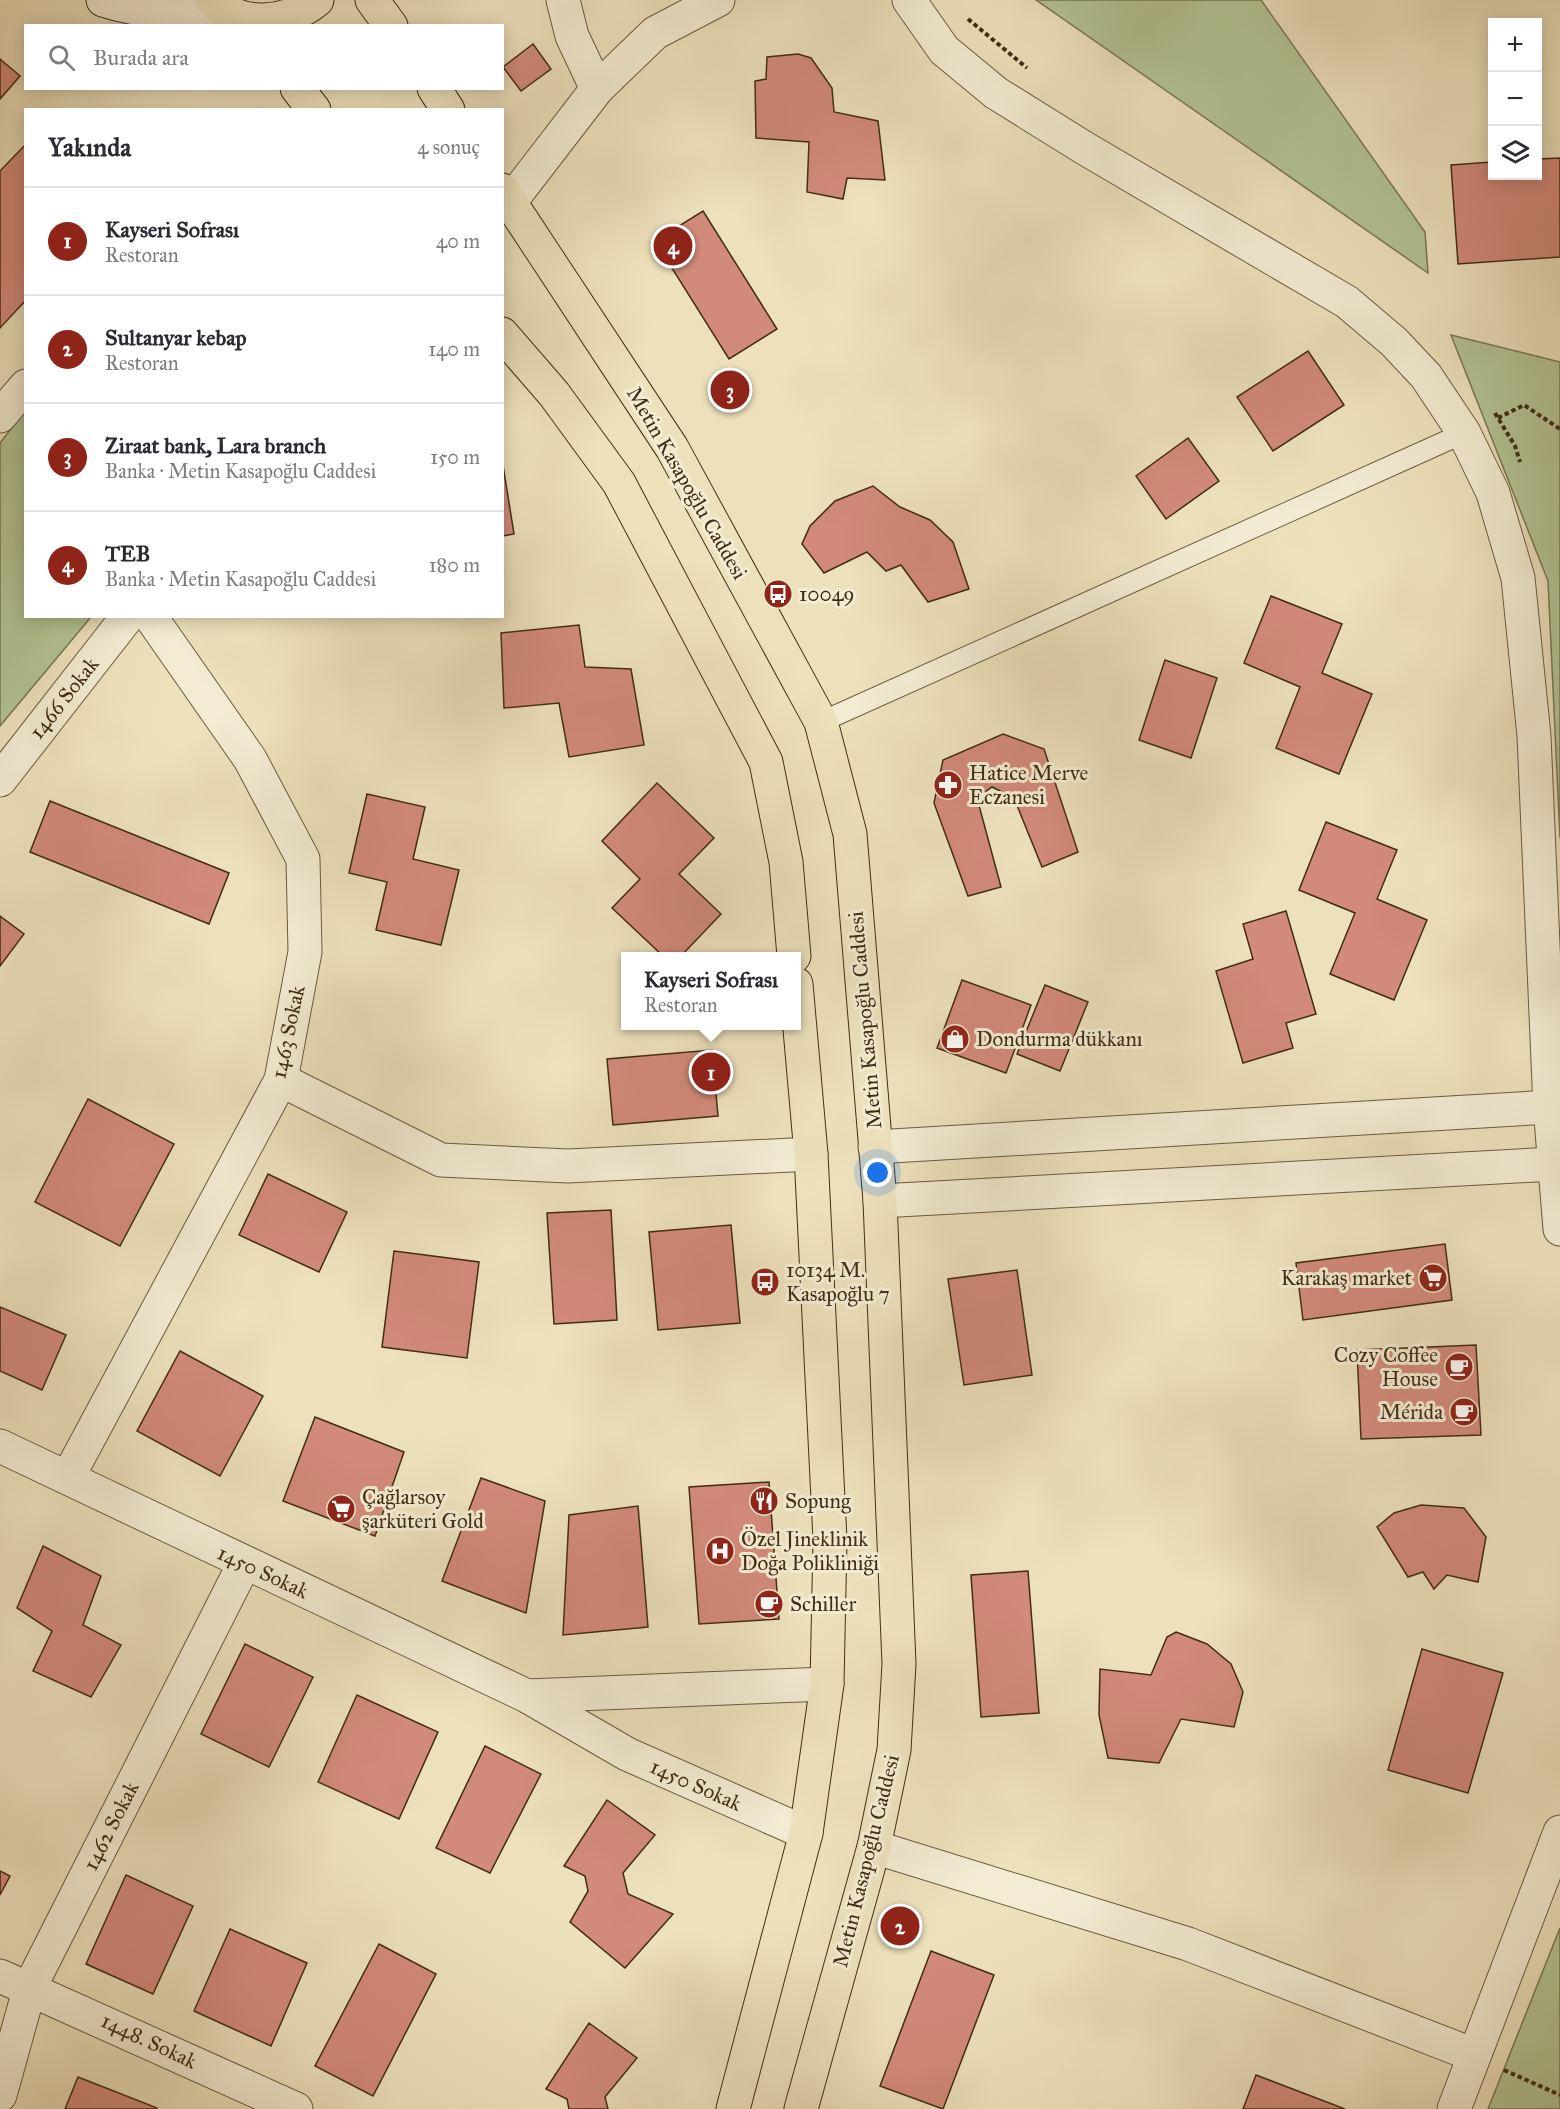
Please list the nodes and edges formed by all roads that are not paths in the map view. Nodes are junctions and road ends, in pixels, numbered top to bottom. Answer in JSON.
{"nodes":[{"id":1,"x":103,"y":0,"type":"edge"},
{"id":2,"x":317,"y":0,"type":"edge"},
{"id":3,"x":372,"y":0,"type":"edge"},
{"id":4,"x":563,"y":0,"type":"edge"},
{"id":5,"x":718,"y":0,"type":"edge"},
{"id":6,"x":909,"y":0,"type":"edge"},
{"id":7,"x":238,"y":15,"type":"edge"},
{"id":8,"x":390,"y":24,"type":"edge"},
{"id":9,"x":597,"y":89,"type":"junction"},
{"id":10,"x":299,"y":90,"type":"edge"},
{"id":11,"x":435,"y":90,"type":"edge"},
{"id":12,"x":312,"y":108,"type":"edge"},
{"id":13,"x":447,"y":108,"type":"edge"},
{"id":14,"x":506,"y":196,"type":"edge"},
{"id":15,"x":504,"y":336,"type":"edge"},
{"id":16,"x":24,"y":388,"type":"edge"},
{"id":17,"x":0,"y":416,"type":"edge"},
{"id":18,"x":1464,"y":433,"type":"junction"},
{"id":19,"x":126,"y":618,"type":"edge"},
{"id":20,"x":151,"y":618,"type":"edge"},
{"id":21,"x":821,"y":722,"type":"junction"},
{"id":22,"x":0,"y":780,"type":"edge"},
{"id":23,"x":794,"y":952,"type":"edge"},
{"id":24,"x":800,"y":1030,"type":"edge"},
{"id":25,"x":281,"y":1080,"type":"junction"},
{"id":26,"x":1550,"y":1107,"type":"junction"},
{"id":27,"x":876,"y":1147,"type":"junction"},
{"id":28,"x":811,"y":1154,"type":"junction"},
{"id":29,"x":1554,"y":1164,"type":"junction"},
{"id":30,"x":880,"y":1201,"type":"junction"},
{"id":31,"x":1560,"y":1228,"type":"edge"},
{"id":32,"x":0,"y":1446,"type":"edge"},
{"id":33,"x":68,"y":1477,"type":"junction"},
{"id":34,"x":244,"y":1564,"type":"junction"},
{"id":35,"x":827,"y":1684,"type":"junction"},
{"id":36,"x":527,"y":1696,"type":"junction"},
{"id":37,"x":1560,"y":1832,"type":"edge"},
{"id":38,"x":806,"y":1833,"type":"junction"},
{"id":39,"x":874,"y":1847,"type":"junction"},
{"id":40,"x":0,"y":1976,"type":"edge"},
{"id":41,"x":30,"y":1987,"type":"junction"},
{"id":42,"x":1474,"y":2055,"type":"junction"},
{"id":43,"x":0,"y":2096,"type":"edge"},
{"id":44,"x":296,"y":2109,"type":"edge"},
{"id":45,"x":733,"y":2109,"type":"edge"},
{"id":46,"x":801,"y":2109,"type":"edge"},
{"id":47,"x":1454,"y":2109,"type":"edge"}],
"edges":[{"from":1,"to":7,"type":"street"},
{"from":2,"to":7,"type":"main road"},
{"from":3,"to":8,"type":"main road"},
{"from":4,"to":9,"type":"street"},
{"from":5,"to":9,"type":"street"},
{"from":6,"to":18,"type":"street"},
{"from":9,"to":14,"type":"street"},
{"from":10,"to":12,"type":"main road"},
{"from":11,"to":13,"type":"main road"},
{"from":14,"to":21,"type":"main road","name":"Metin Kasapoğlu Caddesi"},
{"from":15,"to":23,"type":"main road"},
{"from":16,"to":17,"type":"street"},
{"from":18,"to":21,"type":"lane"},
{"from":18,"to":26,"type":"street"},
{"from":19,"to":22,"type":"street","name":"1466 Sokak"},
{"from":20,"to":25,"type":"street","name":"1463 Sokak"},
{"from":21,"to":27,"type":"main road","name":"Metin Kasapoğlu Caddesi"},
{"from":24,"to":28,"type":"main road"},
{"from":25,"to":28,"type":"street"},
{"from":25,"to":33,"type":"street","name":"1463 Sokak"},
{"from":26,"to":27,"type":"street"},
{"from":26,"to":29,"type":"street"},
{"from":27,"to":30,"type":"main road","name":"Metin Kasapoğlu Caddesi"},
{"from":28,"to":35,"type":"main road"},
{"from":29,"to":30,"type":"street"},
{"from":29,"to":31,"type":"street"},
{"from":30,"to":39,"type":"main road","name":"Metin Kasapoğlu Caddesi"},
{"from":32,"to":33,"type":"street","name":"1450 Sokak"},
{"from":33,"to":34,"type":"street","name":"1450 Sokak"},
{"from":34,"to":36,"type":"street","name":"1450 Sokak"},
{"from":34,"to":41,"type":"street","name":"1462 Sokak"},
{"from":35,"to":36,"type":"street","name":"1450 Sokak"},
{"from":35,"to":38,"type":"main road"},
{"from":36,"to":38,"type":"street","name":"1450 Sokak"},
{"from":37,"to":42,"type":"street"},
{"from":38,"to":45,"type":"main road"},
{"from":39,"to":42,"type":"street"},
{"from":39,"to":46,"type":"main road","name":"Metin Kasapoğlu Caddesi"},
{"from":40,"to":41,"type":"street","name":"1448. Sokak"},
{"from":41,"to":43,"type":"street","name":"1462 Sokak"},
{"from":41,"to":44,"type":"street","name":"1448. Sokak"},
{"from":42,"to":47,"type":"street"}]}
